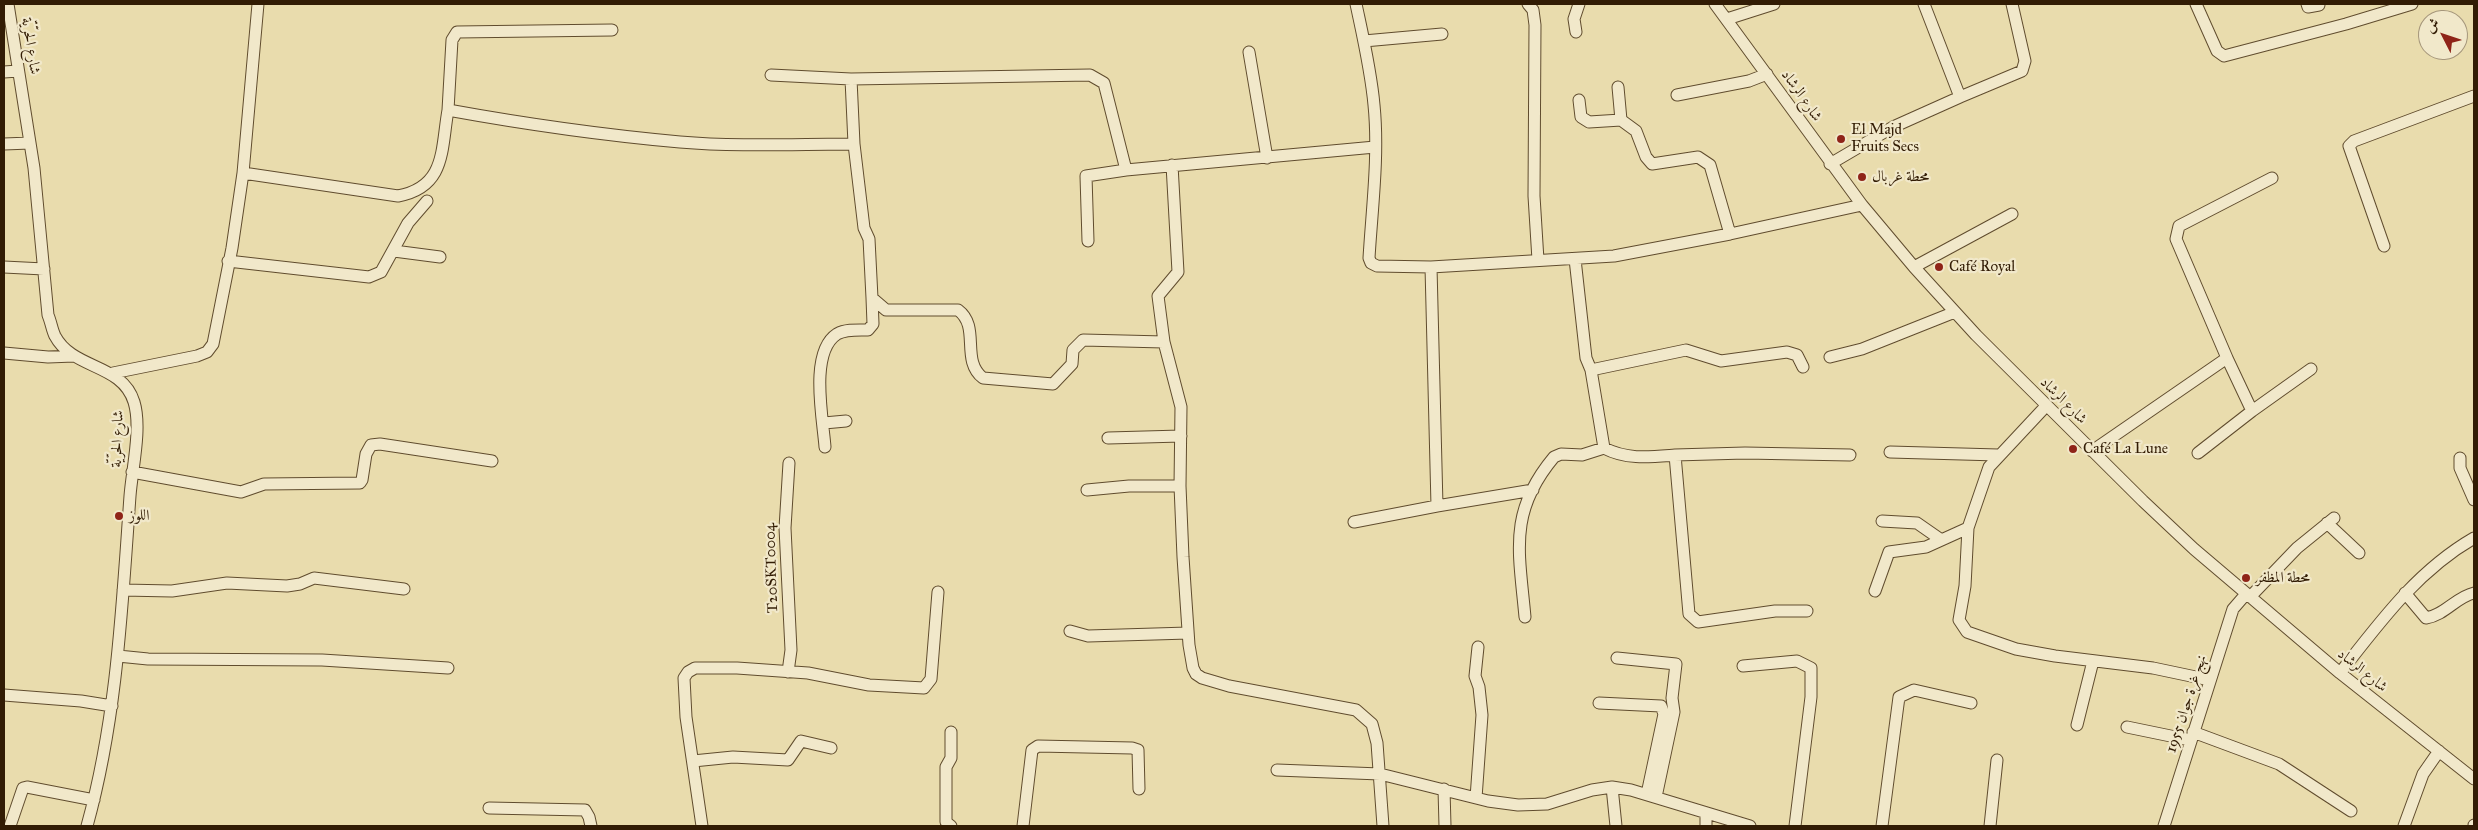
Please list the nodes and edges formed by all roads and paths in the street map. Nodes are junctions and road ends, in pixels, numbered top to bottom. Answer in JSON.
{"nodes":[{"id":1,"x":8,"y":4,"type":"edge"},
{"id":2,"x":258,"y":4,"type":"edge"},
{"id":3,"x":1356,"y":4,"type":"edge"},
{"id":4,"x":1528,"y":4,"type":"edge"},
{"id":5,"x":1579,"y":4,"type":"edge"},
{"id":6,"x":1716,"y":4,"type":"edge"},
{"id":7,"x":1774,"y":4,"type":"edge"},
{"id":8,"x":1924,"y":4,"type":"edge"},
{"id":9,"x":2012,"y":4,"type":"edge"},
{"id":10,"x":2196,"y":4,"type":"edge"},
{"id":11,"x":2307,"y":4,"type":"edge"},
{"id":12,"x":2412,"y":4,"type":"edge"},
{"id":13,"x":2319,"y":5,"type":"dead end"},
{"id":14,"x":1726,"y":19,"type":"junction"},
{"id":15,"x":612,"y":30,"type":"dead end"},
{"id":16,"x":1576,"y":32,"type":"dead end"},
{"id":17,"x":1442,"y":34,"type":"dead end"},
{"id":18,"x":1364,"y":41,"type":"junction"},
{"id":19,"x":1249,"y":52,"type":"dead end"},
{"id":20,"x":4,"y":72,"type":"edge"},
{"id":21,"x":18,"y":72,"type":"junction"},
{"id":22,"x":1767,"y":74,"type":"junction"},
{"id":23,"x":771,"y":75,"type":"dead end"},
{"id":24,"x":851,"y":79,"type":"junction"},
{"id":25,"x":1618,"y":87,"type":"dead end"},
{"id":26,"x":1678,"y":94,"type":"dead end"},
{"id":27,"x":2474,"y":96,"type":"edge"},
{"id":28,"x":1960,"y":97,"type":"junction"},
{"id":29,"x":1579,"y":100,"type":"dead end"},
{"id":30,"x":448,"y":110,"type":"junction"},
{"id":31,"x":1622,"y":120,"type":"junction"},
{"id":32,"x":30,"y":143,"type":"junction"},
{"id":33,"x":4,"y":144,"type":"edge"},
{"id":34,"x":854,"y":144,"type":"junction"},
{"id":35,"x":1375,"y":147,"type":"junction"},
{"id":36,"x":1266,"y":158,"type":"junction"},
{"id":37,"x":1172,"y":164,"type":"junction"},
{"id":38,"x":1830,"y":164,"type":"junction"},
{"id":39,"x":1126,"y":170,"type":"junction"},
{"id":40,"x":243,"y":173,"type":"junction"},
{"id":41,"x":2272,"y":178,"type":"dead end"},
{"id":42,"x":427,"y":201,"type":"dead end"},
{"id":43,"x":1862,"y":205,"type":"junction"},
{"id":44,"x":2012,"y":214,"type":"dead end"},
{"id":45,"x":1730,"y":234,"type":"junction"},
{"id":46,"x":1088,"y":241,"type":"dead end"},
{"id":47,"x":2384,"y":246,"type":"dead end"},
{"id":48,"x":394,"y":251,"type":"junction"},
{"id":49,"x":440,"y":257,"type":"dead end"},
{"id":50,"x":1575,"y":259,"type":"junction"},
{"id":51,"x":1538,"y":260,"type":"junction"},
{"id":52,"x":228,"y":261,"type":"junction"},
{"id":53,"x":1430,"y":267,"type":"junction"},
{"id":54,"x":1914,"y":267,"type":"junction"},
{"id":55,"x":4,"y":268,"type":"edge"},
{"id":56,"x":44,"y":269,"type":"junction"},
{"id":57,"x":872,"y":298,"type":"junction"},
{"id":58,"x":1955,"y":312,"type":"junction"},
{"id":59,"x":1164,"y":342,"type":"junction"},
{"id":60,"x":4,"y":353,"type":"edge"},
{"id":61,"x":74,"y":356,"type":"junction"},
{"id":62,"x":1830,"y":357,"type":"dead end"},
{"id":63,"x":2227,"y":358,"type":"junction"},
{"id":64,"x":1803,"y":367,"type":"dead end"},
{"id":65,"x":2311,"y":369,"type":"dead end"},
{"id":66,"x":1591,"y":370,"type":"junction"},
{"id":67,"x":113,"y":373,"type":"junction"},
{"id":68,"x":2046,"y":406,"type":"junction"},
{"id":69,"x":2252,"y":411,"type":"junction"},
{"id":70,"x":846,"y":421,"type":"dead end"},
{"id":71,"x":824,"y":423,"type":"junction"},
{"id":72,"x":1180,"y":436,"type":"junction"},
{"id":73,"x":1108,"y":438,"type":"dead end"},
{"id":74,"x":825,"y":447,"type":"dead end"},
{"id":75,"x":1604,"y":448,"type":"junction"},
{"id":76,"x":2092,"y":451,"type":"junction"},
{"id":77,"x":1890,"y":452,"type":"dead end"},
{"id":78,"x":2198,"y":453,"type":"dead end"},
{"id":79,"x":1850,"y":454,"type":"dead end"},
{"id":80,"x":1675,"y":455,"type":"junction"},
{"id":81,"x":1998,"y":455,"type":"junction"},
{"id":82,"x":2460,"y":458,"type":"dead end"},
{"id":83,"x":492,"y":461,"type":"dead end"},
{"id":84,"x":789,"y":463,"type":"dead end"},
{"id":85,"x":132,"y":472,"type":"junction"},
{"id":86,"x":1180,"y":486,"type":"junction"},
{"id":87,"x":1088,"y":490,"type":"dead end"},
{"id":88,"x":1533,"y":490,"type":"junction"},
{"id":89,"x":2474,"y":500,"type":"edge"},
{"id":90,"x":1437,"y":506,"type":"junction"},
{"id":91,"x":1882,"y":521,"type":"dead end"},
{"id":92,"x":1354,"y":522,"type":"dead end"},
{"id":93,"x":1968,"y":528,"type":"junction"},
{"id":94,"x":2474,"y":538,"type":"edge"},
{"id":95,"x":1940,"y":539,"type":"junction"},
{"id":96,"x":2359,"y":553,"type":"dead end"},
{"id":97,"x":404,"y":588,"type":"dead end"},
{"id":98,"x":123,"y":590,"type":"junction"},
{"id":99,"x":1875,"y":591,"type":"dead end"},
{"id":100,"x":938,"y":592,"type":"dead end"},
{"id":101,"x":2405,"y":593,"type":"junction"},
{"id":102,"x":2474,"y":593,"type":"edge"},
{"id":103,"x":2248,"y":596,"type":"junction"},
{"id":104,"x":1807,"y":612,"type":"dead end"},
{"id":105,"x":1525,"y":617,"type":"dead end"},
{"id":106,"x":1070,"y":631,"type":"dead end"},
{"id":107,"x":1188,"y":633,"type":"junction"},
{"id":108,"x":1478,"y":647,"type":"dead end"},
{"id":109,"x":118,"y":656,"type":"junction"},
{"id":110,"x":1617,"y":658,"type":"dead end"},
{"id":111,"x":2093,"y":661,"type":"junction"},
{"id":112,"x":1743,"y":666,"type":"dead end"},
{"id":113,"x":448,"y":668,"type":"dead end"},
{"id":114,"x":788,"y":672,"type":"junction"},
{"id":115,"x":2340,"y":673,"type":"junction"},
{"id":116,"x":2210,"y":680,"type":"junction"},
{"id":117,"x":4,"y":695,"type":"edge"},
{"id":118,"x":1599,"y":702,"type":"dead end"},
{"id":119,"x":1971,"y":703,"type":"dead end"},
{"id":120,"x":112,"y":706,"type":"junction"},
{"id":121,"x":2077,"y":725,"type":"dead end"},
{"id":122,"x":2127,"y":727,"type":"dead end"},
{"id":123,"x":951,"y":732,"type":"dead end"},
{"id":124,"x":2192,"y":736,"type":"junction"},
{"id":125,"x":831,"y":748,"type":"dead end"},
{"id":126,"x":2440,"y":751,"type":"junction"},
{"id":127,"x":1997,"y":760,"type":"dead end"},
{"id":128,"x":693,"y":761,"type":"junction"},
{"id":129,"x":1276,"y":770,"type":"dead end"},
{"id":130,"x":1380,"y":774,"type":"junction"},
{"id":131,"x":2472,"y":774,"type":"edge"},
{"id":132,"x":1612,"y":788,"type":"junction"},
{"id":133,"x":1139,"y":789,"type":"dead end"},
{"id":134,"x":1444,"y":789,"type":"junction"},
{"id":135,"x":1651,"y":795,"type":"junction"},
{"id":136,"x":1476,"y":798,"type":"junction"},
{"id":137,"x":94,"y":800,"type":"junction"},
{"id":138,"x":489,"y":808,"type":"dead end"},
{"id":139,"x":2351,"y":812,"type":"dead end"},
{"id":140,"x":1706,"y":813,"type":"junction"},
{"id":141,"x":10,"y":826,"type":"edge"},
{"id":142,"x":87,"y":826,"type":"edge"},
{"id":143,"x":591,"y":826,"type":"edge"},
{"id":144,"x":702,"y":826,"type":"edge"},
{"id":145,"x":951,"y":826,"type":"edge"},
{"id":146,"x":1023,"y":826,"type":"edge"},
{"id":147,"x":1030,"y":826,"type":"edge"},
{"id":148,"x":1383,"y":826,"type":"edge"},
{"id":149,"x":1444,"y":826,"type":"edge"},
{"id":150,"x":1616,"y":826,"type":"edge"},
{"id":151,"x":1706,"y":826,"type":"edge"},
{"id":152,"x":1750,"y":826,"type":"edge"},
{"id":153,"x":1795,"y":826,"type":"edge"},
{"id":154,"x":1882,"y":826,"type":"edge"},
{"id":155,"x":1990,"y":826,"type":"edge"},
{"id":156,"x":2164,"y":826,"type":"edge"},
{"id":157,"x":2404,"y":826,"type":"edge"}],
"edges":[{"from":1,"to":21,"type":"street","name":"شارع الحرّيّة"},
{"from":2,"to":40,"type":"street"},
{"from":3,"to":18,"type":"street"},
{"from":4,"to":51,"type":"street"},
{"from":5,"to":16,"type":"street"},
{"from":6,"to":14,"type":"street","name":"شارع الرشاد"},
{"from":7,"to":14,"type":"street"},
{"from":8,"to":28,"type":"street"},
{"from":9,"to":28,"type":"street"},
{"from":10,"to":12,"type":"street"},
{"from":11,"to":13,"type":"street"},
{"from":14,"to":22,"type":"street","name":"شارع الرشاد"},
{"from":15,"to":30,"type":"street"},
{"from":17,"to":18,"type":"street"},
{"from":18,"to":35,"type":"street"},
{"from":19,"to":36,"type":"street"},
{"from":20,"to":21,"type":"street"},
{"from":21,"to":32,"type":"street","name":"شارع الحرّيّة"},
{"from":22,"to":26,"type":"street"},
{"from":22,"to":38,"type":"street","name":"شارع الرشاد"},
{"from":23,"to":24,"type":"street"},
{"from":24,"to":34,"type":"street"},
{"from":24,"to":39,"type":"street"},
{"from":25,"to":31,"type":"street"},
{"from":27,"to":47,"type":"street"},
{"from":28,"to":38,"type":"street"},
{"from":29,"to":31,"type":"street"},
{"from":30,"to":34,"type":"street"},
{"from":30,"to":40,"type":"street"},
{"from":31,"to":45,"type":"street"},
{"from":32,"to":33,"type":"street"},
{"from":32,"to":56,"type":"street","name":"شارع الحرّيّة"},
{"from":34,"to":57,"type":"street"},
{"from":35,"to":36,"type":"street"},
{"from":35,"to":53,"type":"street"},
{"from":36,"to":37,"type":"street"},
{"from":37,"to":39,"type":"street"},
{"from":37,"to":59,"type":"street"},
{"from":38,"to":43,"type":"street","name":"شارع الرشاد"},
{"from":39,"to":46,"type":"street"},
{"from":40,"to":52,"type":"street"},
{"from":41,"to":63,"type":"street"},
{"from":42,"to":48,"type":"street"},
{"from":43,"to":45,"type":"street"},
{"from":43,"to":54,"type":"street","name":"شارع الرشاد"},
{"from":44,"to":54,"type":"street"},
{"from":45,"to":50,"type":"street"},
{"from":48,"to":49,"type":"street"},
{"from":48,"to":52,"type":"street"},
{"from":50,"to":51,"type":"street"},
{"from":50,"to":66,"type":"street"},
{"from":51,"to":53,"type":"street"},
{"from":52,"to":67,"type":"street"},
{"from":53,"to":90,"type":"street"},
{"from":54,"to":58,"type":"street","name":"شارع الرشاد"},
{"from":55,"to":56,"type":"street"},
{"from":56,"to":61,"type":"street","name":"شارع الحرّيّة"},
{"from":57,"to":59,"type":"street"},
{"from":57,"to":71,"type":"street"},
{"from":58,"to":62,"type":"street"},
{"from":58,"to":68,"type":"street","name":"شارع الرشاد"},
{"from":59,"to":72,"type":"street"},
{"from":60,"to":61,"type":"street"},
{"from":61,"to":67,"type":"street","name":"شارع الحرّيّة"},
{"from":63,"to":69,"type":"street"},
{"from":63,"to":76,"type":"street"},
{"from":64,"to":66,"type":"street"},
{"from":65,"to":69,"type":"street"},
{"from":66,"to":75,"type":"street"},
{"from":67,"to":85,"type":"street","name":"شارع الحرّيّة"},
{"from":68,"to":76,"type":"street","name":"شارع الرشاد"},
{"from":68,"to":81,"type":"street"},
{"from":69,"to":78,"type":"street"},
{"from":70,"to":71,"type":"street"},
{"from":71,"to":74,"type":"street"},
{"from":72,"to":73,"type":"street"},
{"from":72,"to":86,"type":"street"},
{"from":75,"to":80,"type":"street"},
{"from":75,"to":88,"type":"street"},
{"from":76,"to":103,"type":"street","name":"شارع الرشاد"},
{"from":77,"to":81,"type":"street"},
{"from":79,"to":80,"type":"street"},
{"from":80,"to":104,"type":"street"},
{"from":81,"to":93,"type":"street"},
{"from":82,"to":89,"type":"street"},
{"from":83,"to":85,"type":"street"},
{"from":84,"to":114,"type":"street","name":"T20SKT0004"},
{"from":85,"to":98,"type":"street","name":"شارع الحرّيّة"},
{"from":86,"to":87,"type":"street"},
{"from":86,"to":107,"type":"street"},
{"from":88,"to":90,"type":"street"},
{"from":88,"to":105,"type":"street"},
{"from":90,"to":92,"type":"street"},
{"from":91,"to":95,"type":"street"},
{"from":93,"to":95,"type":"street"},
{"from":93,"to":111,"type":"street"},
{"from":94,"to":101,"type":"street"},
{"from":95,"to":99,"type":"street"},
{"from":96,"to":103,"type":"street","name":"نهج غرة جوان 1955"},
{"from":97,"to":98,"type":"street"},
{"from":98,"to":109,"type":"street","name":"شارع الحرّيّة"},
{"from":100,"to":114,"type":"street"},
{"from":101,"to":102,"type":"street"},
{"from":101,"to":115,"type":"street"},
{"from":103,"to":115,"type":"street","name":"شارع الرشاد"},
{"from":103,"to":116,"type":"street","name":"نهج غرة جوان 1955"},
{"from":106,"to":107,"type":"street"},
{"from":107,"to":130,"type":"street"},
{"from":108,"to":136,"type":"street"},
{"from":109,"to":113,"type":"street"},
{"from":109,"to":120,"type":"street","name":"شارع الحرّيّة"},
{"from":110,"to":135,"type":"street"},
{"from":111,"to":116,"type":"street"},
{"from":111,"to":121,"type":"street"},
{"from":112,"to":153,"type":"street"},
{"from":114,"to":128,"type":"street"},
{"from":115,"to":126,"type":"street","name":"شارع الرشاد"},
{"from":116,"to":124,"type":"street","name":"نهج غرة جوان 1955"},
{"from":117,"to":120,"type":"street"},
{"from":118,"to":135,"type":"street"},
{"from":119,"to":154,"type":"street"},
{"from":120,"to":137,"type":"street","name":"شارع الحرّيّة"},
{"from":122,"to":124,"type":"street"},
{"from":123,"to":145,"type":"street"},
{"from":124,"to":139,"type":"street"},
{"from":124,"to":156,"type":"street","name":"نهج غرة جوان 1955"},
{"from":125,"to":128,"type":"street"},
{"from":126,"to":131,"type":"street","name":"شارع الرشاد"},
{"from":126,"to":157,"type":"street"},
{"from":127,"to":155,"type":"street"},
{"from":128,"to":144,"type":"street"},
{"from":129,"to":130,"type":"street"},
{"from":130,"to":134,"type":"street"},
{"from":130,"to":148,"type":"street"},
{"from":132,"to":135,"type":"street"},
{"from":132,"to":136,"type":"street"},
{"from":132,"to":150,"type":"street"},
{"from":133,"to":146,"type":"street"},
{"from":134,"to":136,"type":"street"},
{"from":134,"to":149,"type":"street"},
{"from":135,"to":140,"type":"street"},
{"from":137,"to":141,"type":"street"},
{"from":137,"to":142,"type":"street","name":"شارع الحرّيّة"},
{"from":138,"to":143,"type":"street"},
{"from":140,"to":151,"type":"street"},
{"from":140,"to":152,"type":"street"},
{"from":146,"to":147,"type":"street"}]}
